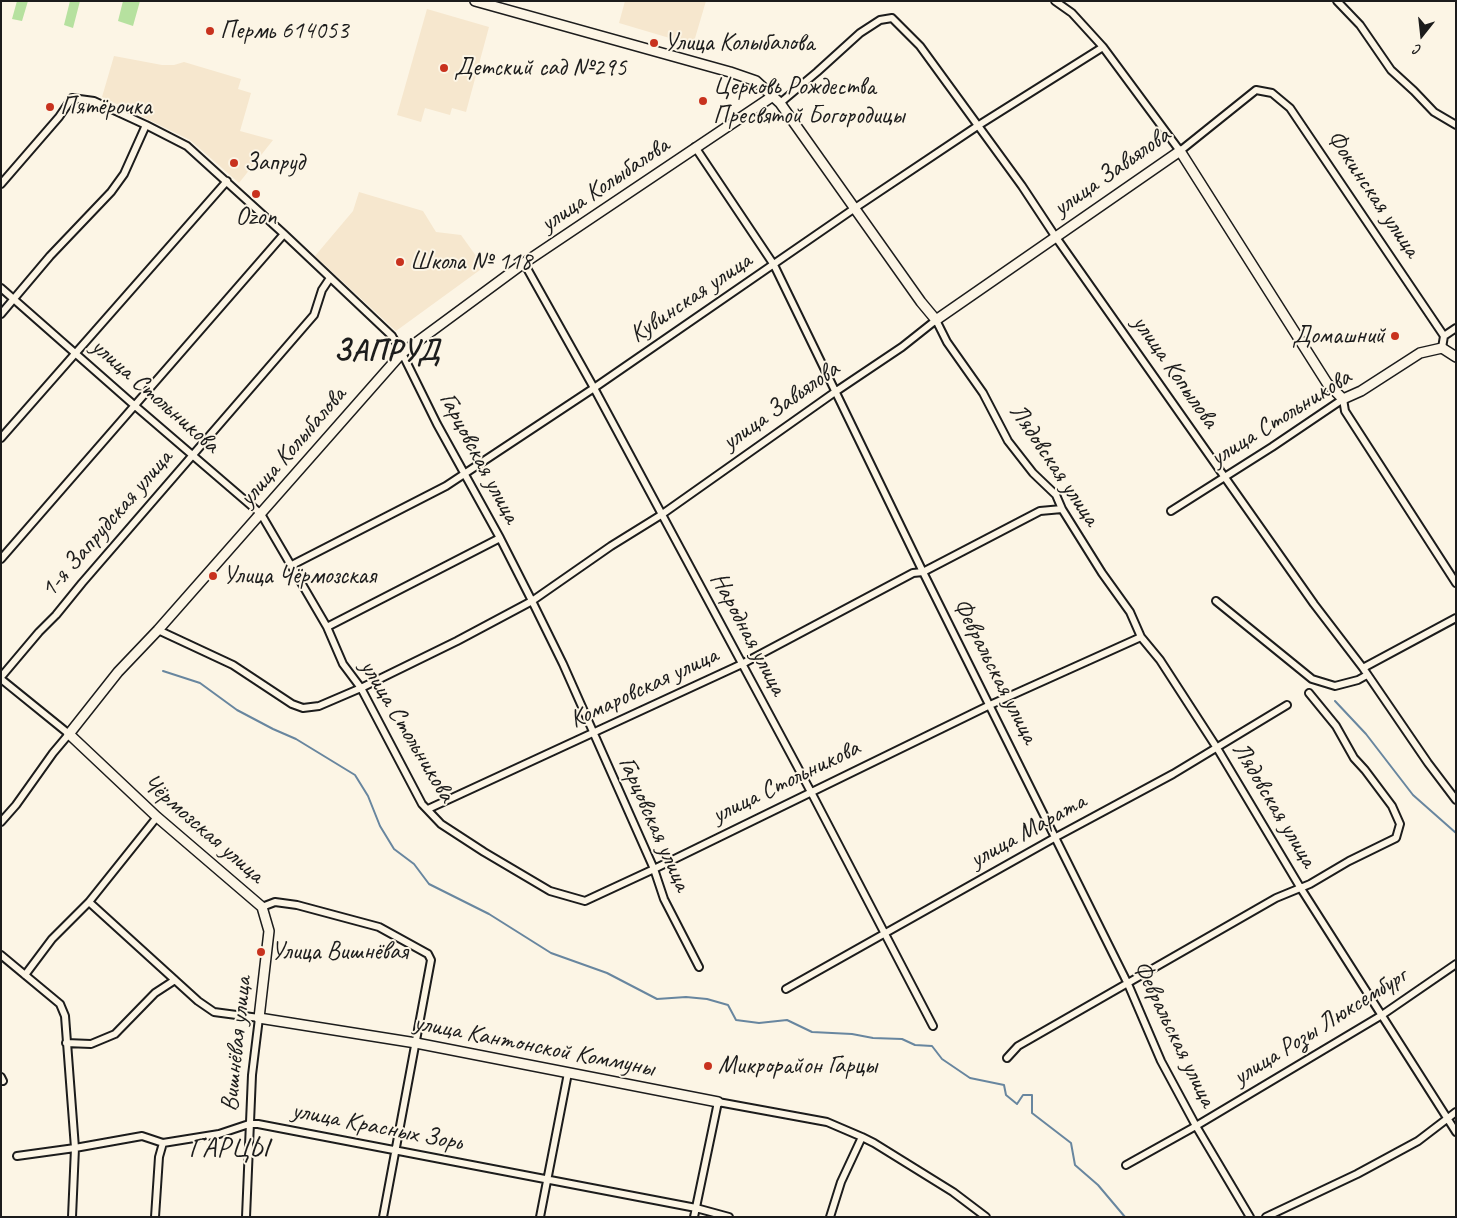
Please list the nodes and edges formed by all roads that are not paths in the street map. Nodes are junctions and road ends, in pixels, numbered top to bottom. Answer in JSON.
{"nodes":[{"id":1,"x":475,"y":1,"type":"edge"},
{"id":2,"x":1055,"y":1,"type":"edge"},
{"id":3,"x":1337,"y":1,"type":"edge"},
{"id":4,"x":1103,"y":47,"type":"junction"},
{"id":5,"x":1256,"y":90,"type":"joint"},
{"id":6,"x":773,"y":96,"type":"junction"},
{"id":7,"x":780,"y":103,"type":"junction"},
{"id":8,"x":146,"y":125,"type":"junction"},
{"id":9,"x":979,"y":125,"type":"junction"},
{"id":10,"x":1456,"y":125,"type":"edge"},
{"id":11,"x":696,"y":147,"type":"junction"},
{"id":12,"x":1180,"y":151,"type":"junction"},
{"id":13,"x":227,"y":181,"type":"junction"},
{"id":14,"x":1,"y":184,"type":"edge"},
{"id":15,"x":855,"y":208,"type":"junction"},
{"id":16,"x":284,"y":234,"type":"junction"},
{"id":17,"x":1056,"y":236,"type":"junction"},
{"id":18,"x":524,"y":263,"type":"junction"},
{"id":19,"x":774,"y":265,"type":"junction"},
{"id":20,"x":330,"y":278,"type":"junction"},
{"id":21,"x":1,"y":288,"type":"edge"},
{"id":22,"x":14,"y":299,"type":"junction"},
{"id":23,"x":1,"y":314,"type":"edge"},
{"id":24,"x":936,"y":320,"type":"junction"},
{"id":25,"x":1456,"y":328,"type":"edge"},
{"id":26,"x":1444,"y":336,"type":"junction"},
{"id":27,"x":1442,"y":348,"type":"junction"},
{"id":28,"x":402,"y":353,"type":"junction"},
{"id":29,"x":76,"y":354,"type":"junction"},
{"id":30,"x":1456,"y":357,"type":"edge"},
{"id":31,"x":594,"y":388,"type":"junction"},
{"id":32,"x":835,"y":392,"type":"junction"},
{"id":33,"x":1343,"y":399,"type":"junction"},
{"id":34,"x":134,"y":405,"type":"junction"},
{"id":35,"x":1,"y":438,"type":"edge"},
{"id":36,"x":192,"y":456,"type":"junction"},
{"id":37,"x":464,"y":473,"type":"junction"},
{"id":38,"x":1225,"y":477,"type":"junction"},
{"id":39,"x":1062,"y":509,"type":"junction"},
{"id":40,"x":1171,"y":511,"type":"dead end"},
{"id":41,"x":261,"y":514,"type":"junction"},
{"id":42,"x":661,"y":515,"type":"junction"},
{"id":43,"x":500,"y":538,"type":"junction"},
{"id":44,"x":1,"y":558,"type":"edge"},
{"id":45,"x":292,"y":565,"type":"junction"},
{"id":46,"x":923,"y":572,"type":"junction"},
{"id":47,"x":1456,"y":584,"type":"edge"},
{"id":48,"x":532,"y":601,"type":"junction"},
{"id":49,"x":1216,"y":601,"type":"dead end"},
{"id":50,"x":1456,"y":618,"type":"edge"},
{"id":51,"x":327,"y":627,"type":"junction"},
{"id":52,"x":158,"y":630,"type":"junction"},
{"id":53,"x":1141,"y":637,"type":"junction"},
{"id":54,"x":742,"y":664,"type":"junction"},
{"id":55,"x":1363,"y":668,"type":"junction"},
{"id":56,"x":1367,"y":675,"type":"junction"},
{"id":57,"x":1,"y":678,"type":"edge"},
{"id":58,"x":361,"y":688,"type":"junction"},
{"id":59,"x":1309,"y":693,"type":"dead end"},
{"id":60,"x":990,"y":705,"type":"junction"},
{"id":61,"x":1287,"y":706,"type":"dead end"},
{"id":62,"x":69,"y":734,"type":"junction"},
{"id":63,"x":593,"y":734,"type":"junction"},
{"id":64,"x":1217,"y":748,"type":"junction"},
{"id":65,"x":811,"y":792,"type":"junction"},
{"id":66,"x":1456,"y":800,"type":"edge"},
{"id":67,"x":428,"y":809,"type":"junction"},
{"id":68,"x":157,"y":817,"type":"junction"},
{"id":69,"x":1,"y":822,"type":"edge"},
{"id":70,"x":1056,"y":837,"type":"junction"},
{"id":71,"x":654,"y":869,"type":"junction"},
{"id":72,"x":1300,"y":887,"type":"junction"},
{"id":73,"x":89,"y":902,"type":"junction"},
{"id":74,"x":262,"y":907,"type":"junction"},
{"id":75,"x":885,"y":934,"type":"junction"},
{"id":76,"x":1,"y":955,"type":"edge"},
{"id":77,"x":1456,"y":964,"type":"edge"},
{"id":78,"x":699,"y":967,"type":"dead end"},
{"id":79,"x":25,"y":975,"type":"junction"},
{"id":80,"x":175,"y":980,"type":"junction"},
{"id":81,"x":1128,"y":984,"type":"junction"},
{"id":82,"x":786,"y":989,"type":"dead end"},
{"id":83,"x":1382,"y":1015,"type":"junction"},
{"id":84,"x":259,"y":1018,"type":"junction"},
{"id":85,"x":933,"y":1026,"type":"dead end"},
{"id":86,"x":66,"y":1043,"type":"junction"},
{"id":87,"x":416,"y":1043,"type":"junction"},
{"id":88,"x":1007,"y":1058,"type":"dead end"},
{"id":89,"x":568,"y":1073,"type":"junction"},
{"id":90,"x":718,"y":1102,"type":"junction"},
{"id":91,"x":1456,"y":1112,"type":"edge"},
{"id":92,"x":1447,"y":1117,"type":"junction"},
{"id":93,"x":249,"y":1124,"type":"junction"},
{"id":94,"x":1196,"y":1126,"type":"junction"},
{"id":95,"x":1456,"y":1132,"type":"edge"},
{"id":96,"x":862,"y":1137,"type":"junction"},
{"id":97,"x":163,"y":1143,"type":"junction"},
{"id":98,"x":75,"y":1148,"type":"junction"},
{"id":99,"x":396,"y":1151,"type":"junction"},
{"id":100,"x":18,"y":1156,"type":"dead end"},
{"id":101,"x":1126,"y":1165,"type":"dead end"},
{"id":102,"x":547,"y":1180,"type":"junction"},
{"id":103,"x":696,"y":1208,"type":"junction"},
{"id":104,"x":72,"y":1217,"type":"edge"},
{"id":105,"x":155,"y":1217,"type":"edge"},
{"id":106,"x":246,"y":1217,"type":"edge"},
{"id":107,"x":383,"y":1217,"type":"edge"},
{"id":108,"x":540,"y":1217,"type":"edge"},
{"id":109,"x":694,"y":1217,"type":"edge"},
{"id":110,"x":730,"y":1217,"type":"edge"},
{"id":111,"x":830,"y":1217,"type":"edge"},
{"id":112,"x":986,"y":1217,"type":"edge"},
{"id":113,"x":1250,"y":1217,"type":"edge"},
{"id":114,"x":1266,"y":1217,"type":"edge"}],
"edges":[{"from":1,"to":6,"type":"street","name":"Лядовская улица"},
{"from":2,"to":4,"type":"street"},
{"from":3,"to":10,"type":"street"},
{"from":4,"to":9,"type":"street","name":"Кувинская улица"},
{"from":4,"to":12,"type":"street"},
{"from":5,"to":12,"type":"street","name":"улица Завьялова"},
{"from":5,"to":26,"type":"street","name":"Фокинская улица"},
{"from":6,"to":7,"type":"street","name":"Лядовская улица"},
{"from":6,"to":11,"type":"street","name":"улица Колыбалова"},
{"from":7,"to":9,"type":"street","name":"улица Копылова"},
{"from":7,"to":15,"type":"street","name":"Лядовская улица"},
{"from":8,"to":13,"type":"street","name":"Гарцовская улица"},
{"from":8,"to":14,"type":"street","name":"Гарцовская улица"},
{"from":8,"to":22,"type":"street"},
{"from":9,"to":15,"type":"street","name":"Кувинская улица"},
{"from":9,"to":17,"type":"street","name":"улица Копылова"},
{"from":11,"to":18,"type":"street","name":"улица Колыбалова"},
{"from":11,"to":19,"type":"street","name":"Февральская улица"},
{"from":12,"to":17,"type":"street","name":"улица Завьялова"},
{"from":12,"to":33,"type":"street"},
{"from":13,"to":16,"type":"street","name":"Гарцовская улица"},
{"from":13,"to":29,"type":"street"},
{"from":15,"to":19,"type":"street","name":"Кувинская улица"},
{"from":15,"to":24,"type":"street","name":"Лядовская улица"},
{"from":16,"to":20,"type":"street","name":"Гарцовская улица"},
{"from":16,"to":34,"type":"street"},
{"from":17,"to":24,"type":"street","name":"улица Завьялова"},
{"from":17,"to":38,"type":"street","name":"улица Копылова"},
{"from":18,"to":28,"type":"street","name":"улица Колыбалова"},
{"from":18,"to":31,"type":"street","name":"Народная улица"},
{"from":19,"to":31,"type":"street","name":"Кувинская улица"},
{"from":19,"to":32,"type":"street","name":"Февральская улица"},
{"from":20,"to":28,"type":"street","name":"Гарцовская улица"},
{"from":20,"to":36,"type":"street","name":"1-я Запрудская улица"},
{"from":21,"to":22,"type":"street","name":"улица Стольникова"},
{"from":22,"to":23,"type":"street"},
{"from":22,"to":29,"type":"street","name":"улица Стольникова"},
{"from":24,"to":32,"type":"street","name":"улица Завьялова"},
{"from":24,"to":39,"type":"street","name":"Лядовская улица"},
{"from":25,"to":26,"type":"street"},
{"from":26,"to":27,"type":"street"},
{"from":27,"to":30,"type":"street"},
{"from":27,"to":33,"type":"street","name":"улица Стольникова"},
{"from":28,"to":37,"type":"street","name":"Гарцовская улица"},
{"from":28,"to":41,"type":"street","name":"улица Колыбалова"},
{"from":29,"to":34,"type":"street","name":"улица Стольникова"},
{"from":29,"to":35,"type":"street"},
{"from":31,"to":37,"type":"street","name":"Кувинская улица"},
{"from":31,"to":42,"type":"street","name":"Народная улица"},
{"from":32,"to":42,"type":"street","name":"улица Завьялова"},
{"from":32,"to":46,"type":"street","name":"Февральская улица"},
{"from":33,"to":38,"type":"street","name":"улица Стольникова"},
{"from":33,"to":47,"type":"street"},
{"from":34,"to":36,"type":"street","name":"улица Стольникова"},
{"from":34,"to":44,"type":"street"},
{"from":36,"to":41,"type":"street","name":"улица Стольникова"},
{"from":36,"to":57,"type":"street","name":"1-я Запрудская улица"},
{"from":37,"to":43,"type":"street","name":"Гарцовская улица"},
{"from":37,"to":45,"type":"street","name":"Кувинская улица"},
{"from":38,"to":40,"type":"street","name":"улица Стольникова"},
{"from":38,"to":55,"type":"street","name":"улица Копылова"},
{"from":39,"to":46,"type":"street","name":"Комаровская улица"},
{"from":39,"to":53,"type":"street","name":"Лядовская улица"},
{"from":41,"to":45,"type":"street","name":"улица Стольникова"},
{"from":41,"to":52,"type":"street","name":"улица Колыбалова"},
{"from":42,"to":48,"type":"street","name":"улица Завьялова"},
{"from":42,"to":54,"type":"street","name":"Народная улица"},
{"from":43,"to":48,"type":"street","name":"Гарцовская улица"},
{"from":43,"to":51,"type":"street"},
{"from":45,"to":51,"type":"street","name":"улица Стольникова"},
{"from":46,"to":54,"type":"street","name":"Комаровская улица"},
{"from":46,"to":60,"type":"street","name":"Февральская улица"},
{"from":48,"to":58,"type":"street","name":"улица Завьялова"},
{"from":48,"to":63,"type":"street","name":"Гарцовская улица"},
{"from":49,"to":56,"type":"street"},
{"from":50,"to":55,"type":"street"},
{"from":51,"to":58,"type":"street","name":"улица Стольникова"},
{"from":52,"to":58,"type":"street","name":"улица Завьялова"},
{"from":52,"to":62,"type":"street","name":"улица Колыбалова"},
{"from":53,"to":60,"type":"street","name":"улица Стольникова"},
{"from":53,"to":64,"type":"street","name":"Лядовская улица"},
{"from":54,"to":63,"type":"street","name":"Комаровская улица"},
{"from":54,"to":65,"type":"street","name":"Народная улица"},
{"from":55,"to":56,"type":"street","name":"улица Копылова"},
{"from":56,"to":66,"type":"street","name":"улица Копылова"},
{"from":57,"to":62,"type":"street","name":"Чёрмозская улица"},
{"from":58,"to":67,"type":"street","name":"улица Стольникова"},
{"from":59,"to":72,"type":"street"},
{"from":60,"to":65,"type":"street","name":"улица Стольникова"},
{"from":60,"to":70,"type":"street","name":"Февральская улица"},
{"from":61,"to":64,"type":"street","name":"улица Марата"},
{"from":62,"to":68,"type":"street","name":"Чёрмозская улица"},
{"from":62,"to":69,"type":"street","name":"улица Колыбалова"},
{"from":63,"to":67,"type":"street","name":"Комаровская улица"},
{"from":63,"to":71,"type":"street","name":"Гарцовская улица"},
{"from":64,"to":70,"type":"street","name":"улица Марата"},
{"from":64,"to":72,"type":"street","name":"Лядовская улица"},
{"from":65,"to":71,"type":"street","name":"улица Стольникова"},
{"from":65,"to":75,"type":"street","name":"Народная улица"},
{"from":67,"to":71,"type":"street","name":"улица Стольникова"},
{"from":68,"to":73,"type":"street"},
{"from":68,"to":74,"type":"street","name":"Чёрмозская улица"},
{"from":70,"to":75,"type":"street","name":"улица Марата"},
{"from":70,"to":81,"type":"street","name":"Февральская улица"},
{"from":71,"to":78,"type":"street","name":"Гарцовская улица"},
{"from":72,"to":81,"type":"street"},
{"from":72,"to":83,"type":"street","name":"Лядовская улица"},
{"from":73,"to":79,"type":"street"},
{"from":73,"to":80,"type":"street","name":"улица Кантонской Коммуны"},
{"from":74,"to":84,"type":"street","name":"Вишнёвая улица"},
{"from":74,"to":87,"type":"street","name":"Чёрмозская улица"},
{"from":75,"to":82,"type":"street","name":"улица Марата"},
{"from":75,"to":85,"type":"street","name":"Народная улица"},
{"from":76,"to":79,"type":"street"},
{"from":77,"to":83,"type":"street","name":"улица Розы Люксембург"},
{"from":79,"to":86,"type":"street"},
{"from":80,"to":84,"type":"street","name":"улица Кантонской Коммуны"},
{"from":80,"to":86,"type":"street"},
{"from":81,"to":88,"type":"street"},
{"from":81,"to":94,"type":"street","name":"Февральская улица"},
{"from":83,"to":92,"type":"street","name":"Лядовская улица"},
{"from":83,"to":94,"type":"street","name":"улица Розы Люксембург"},
{"from":84,"to":87,"type":"street","name":"улица Кантонской Коммуны"},
{"from":84,"to":93,"type":"street","name":"Вишнёвая улица"},
{"from":86,"to":98,"type":"street"},
{"from":87,"to":89,"type":"street","name":"улица Кантонской Коммуны"},
{"from":87,"to":99,"type":"street"},
{"from":89,"to":90,"type":"street","name":"улица Кантонской Коммуны"},
{"from":89,"to":102,"type":"street"},
{"from":90,"to":96,"type":"street","name":"улица Кантонской Коммуны"},
{"from":90,"to":103,"type":"street"},
{"from":91,"to":92,"type":"street"},
{"from":92,"to":95,"type":"street","name":"Лядовская улица"},
{"from":92,"to":114,"type":"street"},
{"from":93,"to":97,"type":"street","name":"улица Красных Зорь"},
{"from":93,"to":99,"type":"street","name":"улица Красных Зорь"},
{"from":93,"to":106,"type":"street","name":"Вишнёвая улица"},
{"from":94,"to":101,"type":"street","name":"улица Розы Люксембург"},
{"from":94,"to":113,"type":"street","name":"Февральская улица"},
{"from":96,"to":111,"type":"street"},
{"from":96,"to":112,"type":"street","name":"улица Кантонской Коммуны"},
{"from":97,"to":98,"type":"street","name":"улица Красных Зорь"},
{"from":97,"to":105,"type":"street"},
{"from":98,"to":100,"type":"street","name":"улица Красных Зорь"},
{"from":98,"to":104,"type":"street"},
{"from":99,"to":102,"type":"street","name":"улица Красных Зорь"},
{"from":99,"to":107,"type":"street"},
{"from":102,"to":103,"type":"street","name":"улица Красных Зорь"},
{"from":102,"to":108,"type":"street"},
{"from":103,"to":109,"type":"street"},
{"from":103,"to":110,"type":"street","name":"улица Красных Зорь"}]}
